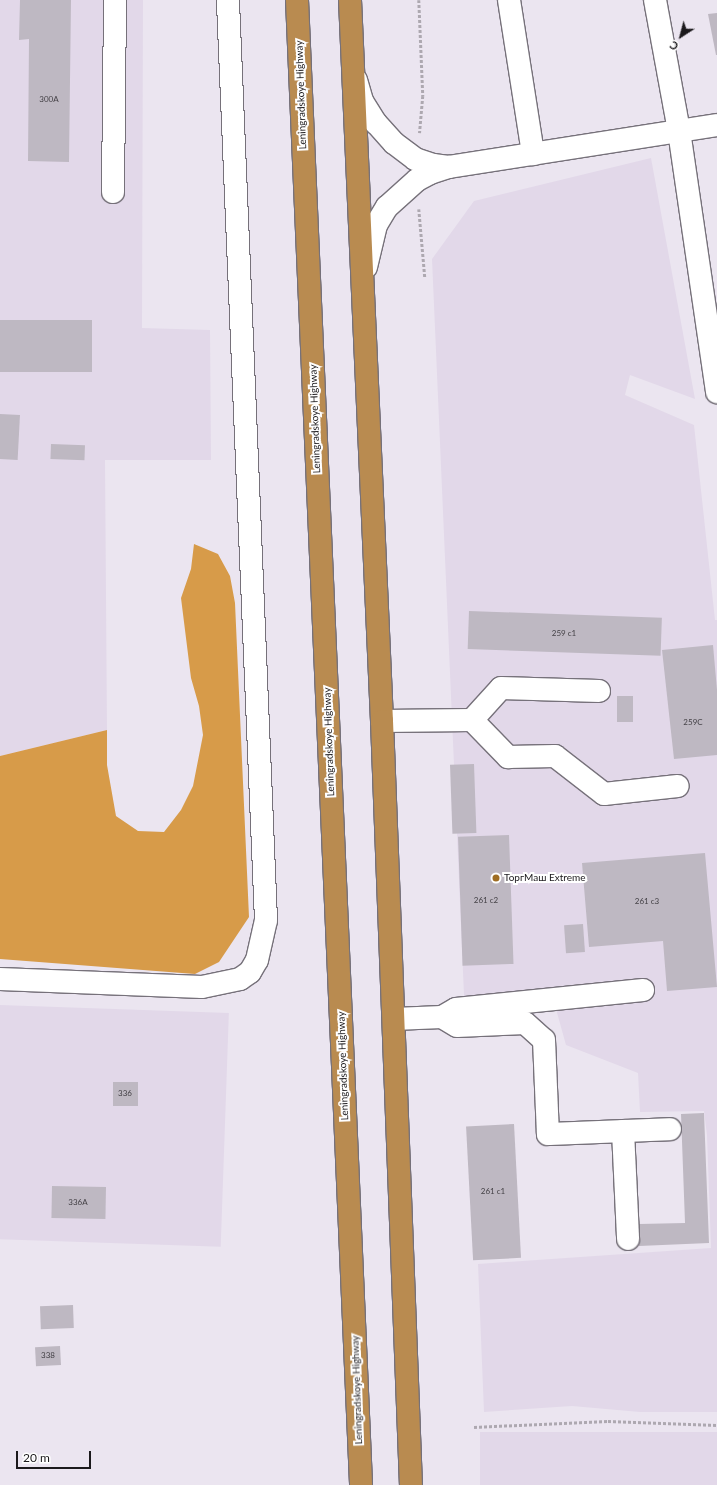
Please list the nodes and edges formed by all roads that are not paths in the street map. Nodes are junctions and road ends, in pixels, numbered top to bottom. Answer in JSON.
{"nodes":[{"id":1,"x":115,"y":0,"type":"edge"},
{"id":2,"x":228,"y":0,"type":"edge"},
{"id":3,"x":297,"y":0,"type":"edge"},
{"id":4,"x":350,"y":0,"type":"edge"},
{"id":5,"x":509,"y":0,"type":"edge"},
{"id":6,"x":655,"y":0,"type":"edge"},
{"id":7,"x":353,"y":69,"type":"junction"},
{"id":8,"x":717,"y":125,"type":"edge"},
{"id":9,"x":679,"y":131,"type":"junction"},
{"id":10,"x":533,"y":154,"type":"junction"},
{"id":11,"x":449,"y":167,"type":"junction"},
{"id":12,"x":113,"y":192,"type":"dead end"},
{"id":13,"x":362,"y":286,"type":"junction"},
{"id":14,"x":717,"y":392,"type":"edge"},
{"id":15,"x":599,"y":691,"type":"dead end"},
{"id":16,"x":472,"y":720,"type":"junction"},
{"id":17,"x":382,"y":721,"type":"junction"},
{"id":18,"x":678,"y":786,"type":"dead end"},
{"id":19,"x":0,"y":979,"type":"edge"},
{"id":20,"x":643,"y":990,"type":"dead end"},
{"id":21,"x":442,"y":1017,"type":"junction"},
{"id":22,"x":394,"y":1019,"type":"junction"},
{"id":23,"x":670,"y":1129,"type":"dead end"},
{"id":24,"x":623,"y":1131,"type":"junction"},
{"id":25,"x":628,"y":1240,"type":"dead end"},
{"id":26,"x":361,"y":1485,"type":"edge"},
{"id":27,"x":411,"y":1485,"type":"edge"}],
"edges":[{"from":1,"to":12,"type":"street"},
{"from":2,"to":19,"type":"street"},
{"from":3,"to":26,"type":"highway","name":"Leningradskoye Highway"},
{"from":4,"to":7,"type":"highway"},
{"from":5,"to":10,"type":"street"},
{"from":6,"to":9,"type":"street"},
{"from":7,"to":11,"type":"street"},
{"from":7,"to":13,"type":"highway"},
{"from":8,"to":9,"type":"street"},
{"from":9,"to":10,"type":"street"},
{"from":9,"to":14,"type":"street"},
{"from":10,"to":11,"type":"street"},
{"from":11,"to":13,"type":"street"},
{"from":13,"to":17,"type":"highway"},
{"from":15,"to":16,"type":"street"},
{"from":16,"to":17,"type":"street"},
{"from":16,"to":18,"type":"street"},
{"from":17,"to":22,"type":"highway"},
{"from":20,"to":21,"type":"street"},
{"from":21,"to":22,"type":"street"},
{"from":21,"to":24,"type":"street"},
{"from":22,"to":27,"type":"highway"},
{"from":23,"to":24,"type":"street"},
{"from":24,"to":25,"type":"street"}]}
